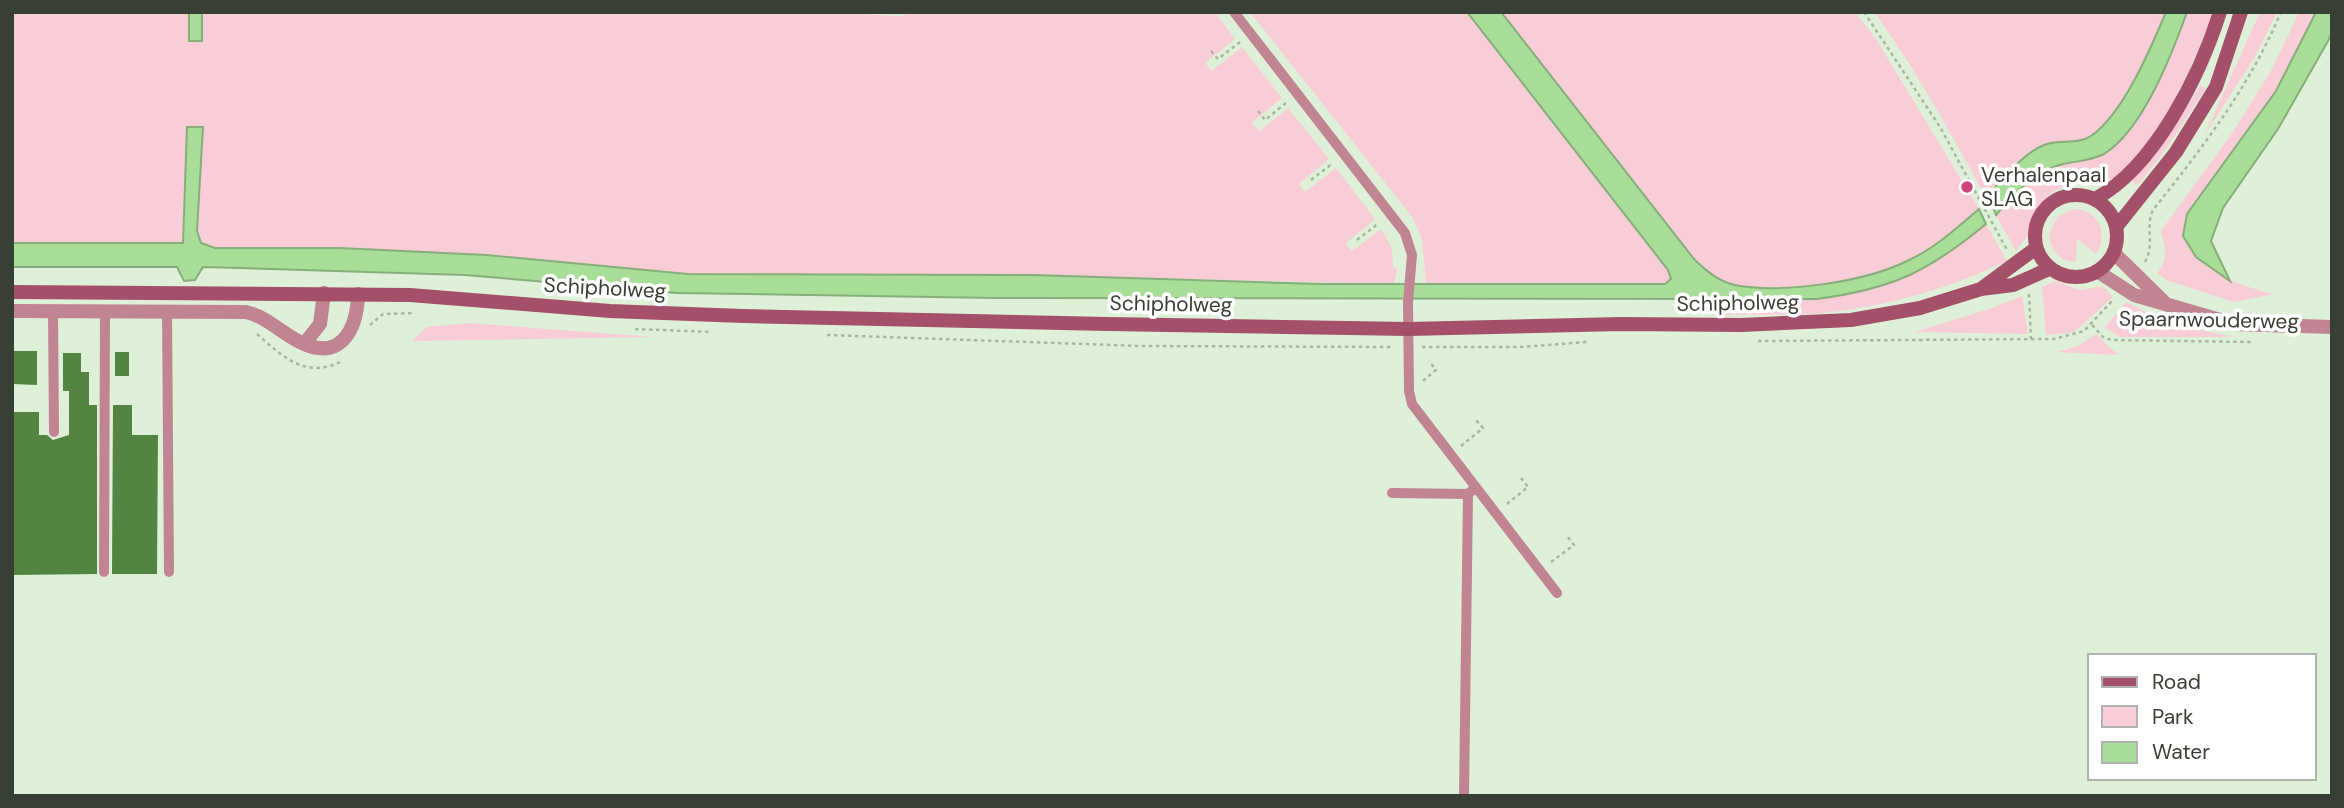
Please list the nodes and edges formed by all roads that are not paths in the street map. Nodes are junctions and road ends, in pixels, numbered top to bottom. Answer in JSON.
{"nodes":[{"id":1,"x":1234,"y":12,"type":"edge"},
{"id":2,"x":2220,"y":12,"type":"edge"},
{"id":3,"x":2241,"y":12,"type":"edge"},
{"id":4,"x":2095,"y":199,"type":"junction"},
{"id":5,"x":2117,"y":226,"type":"junction"},
{"id":6,"x":2036,"y":248,"type":"junction"},
{"id":7,"x":2114,"y":253,"type":"junction"},
{"id":8,"x":2051,"y":268,"type":"junction"},
{"id":9,"x":2097,"y":271,"type":"junction"},
{"id":10,"x":1981,"y":289,"type":"junction"},
{"id":11,"x":12,"y":292,"type":"edge"},
{"id":12,"x":324,"y":293,"type":"junction"},
{"id":13,"x":358,"y":294,"type":"junction"},
{"id":14,"x":2165,"y":303,"type":"junction"},
{"id":15,"x":12,"y":310,"type":"edge"},
{"id":16,"x":53,"y":311,"type":"junction"},
{"id":17,"x":105,"y":311,"type":"junction"},
{"id":18,"x":173,"y":311,"type":"junction"},
{"id":19,"x":2332,"y":327,"type":"edge"},
{"id":20,"x":1409,"y":329,"type":"junction"},
{"id":21,"x":304,"y":344,"type":"junction"},
{"id":22,"x":54,"y":432,"type":"dead end"},
{"id":23,"x":1472,"y":491,"type":"junction"},
{"id":24,"x":1392,"y":493,"type":"dead end"},
{"id":25,"x":104,"y":572,"type":"dead end"},
{"id":26,"x":169,"y":572,"type":"dead end"},
{"id":27,"x":1558,"y":593,"type":"dead end"},
{"id":28,"x":1464,"y":796,"type":"edge"}],
"edges":[{"from":1,"to":20,"type":"lane"},
{"from":2,"to":4,"type":"main road"},
{"from":3,"to":5,"type":"main road"},
{"from":4,"to":5,"type":"main road"},
{"from":4,"to":6,"type":"main road"},
{"from":5,"to":7,"type":"main road"},
{"from":6,"to":8,"type":"main road"},
{"from":6,"to":10,"type":"main road","name":"Schipholweg"},
{"from":7,"to":9,"type":"main road"},
{"from":7,"to":14,"type":"street","name":"Spaarnwouderweg"},
{"from":8,"to":9,"type":"main road"},
{"from":8,"to":10,"type":"main road","name":"Schipholweg"},
{"from":9,"to":14,"type":"street","name":"Spaarnwouderweg"},
{"from":10,"to":20,"type":"main road","name":"Schipholweg"},
{"from":11,"to":12,"type":"main road","name":"Schipholweg"},
{"from":12,"to":13,"type":"main road","name":"Schipholweg"},
{"from":12,"to":21,"type":"street"},
{"from":13,"to":20,"type":"main road","name":"Schipholweg"},
{"from":13,"to":21,"type":"street"},
{"from":14,"to":19,"type":"street","name":"Spaarnwouderweg"},
{"from":15,"to":16,"type":"street"},
{"from":16,"to":17,"type":"street"},
{"from":16,"to":22,"type":"lane"},
{"from":17,"to":18,"type":"street"},
{"from":17,"to":25,"type":"lane"},
{"from":18,"to":21,"type":"street"},
{"from":18,"to":26,"type":"lane"},
{"from":20,"to":23,"type":"lane"},
{"from":23,"to":24,"type":"lane"},
{"from":23,"to":27,"type":"lane"},
{"from":23,"to":28,"type":"lane"}]}
